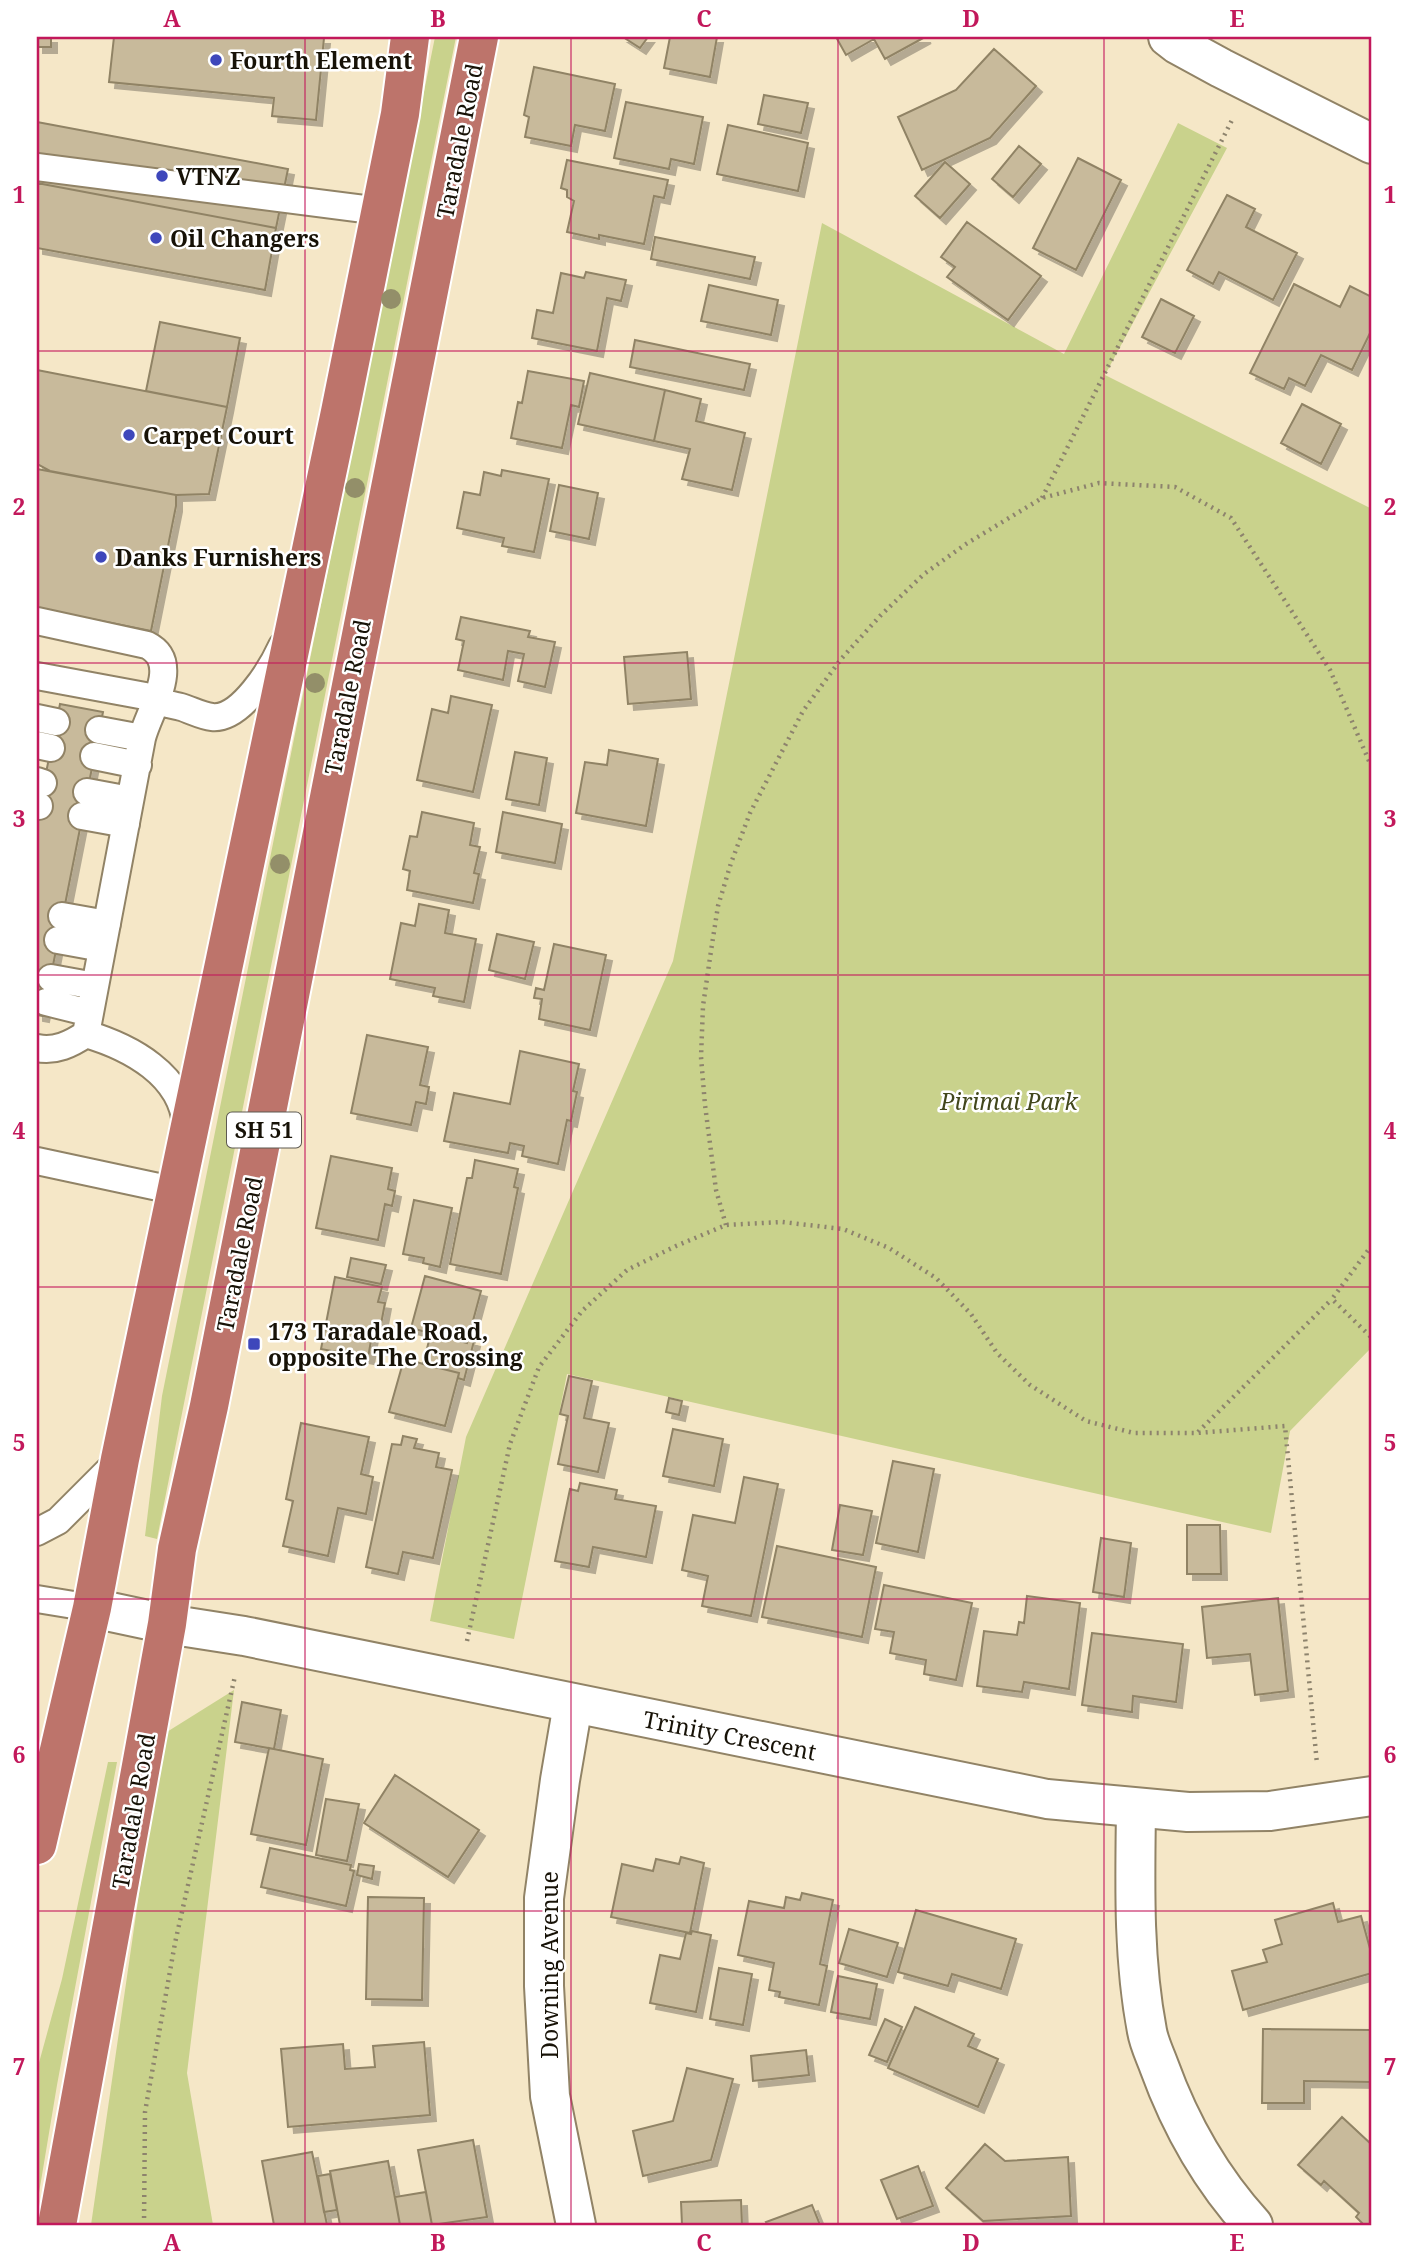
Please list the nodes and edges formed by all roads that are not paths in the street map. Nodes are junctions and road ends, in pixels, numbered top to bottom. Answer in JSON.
{"nodes":[{"id":1,"x":410,"y":37,"type":"edge"},
{"id":2,"x":479,"y":37,"type":"edge"},
{"id":3,"x":1168,"y":37,"type":"edge"},
{"id":4,"x":1372,"y":144,"type":"edge"},
{"id":5,"x":37,"y":167,"type":"edge"},
{"id":6,"x":380,"y":212,"type":"junction"},
{"id":7,"x":298,"y":612,"type":"junction"},
{"id":8,"x":37,"y":621,"type":"edge"},
{"id":9,"x":37,"y":676,"type":"edge"},
{"id":10,"x":155,"y":702,"type":"junction"},
{"id":11,"x":99,"y":730,"type":"dead end"},
{"id":12,"x":142,"y":738,"type":"junction"},
{"id":13,"x":94,"y":756,"type":"dead end"},
{"id":14,"x":138,"y":765,"type":"junction"},
{"id":15,"x":85,"y":804,"type":"dead end"},
{"id":16,"x":128,"y":812,"type":"junction"},
{"id":17,"x":60,"y":928,"type":"dead end"},
{"id":18,"x":104,"y":936,"type":"junction"},
{"id":19,"x":95,"y":986,"type":"junction"},
{"id":20,"x":88,"y":1023,"type":"junction"},
{"id":21,"x":37,"y":1048,"type":"edge"},
{"id":22,"x":187,"y":1140,"type":"junction"},
{"id":23,"x":37,"y":1161,"type":"edge"},
{"id":24,"x":177,"y":1191,"type":"junction"},
{"id":25,"x":120,"y":1459,"type":"junction"},
{"id":26,"x":37,"y":1532,"type":"edge"},
{"id":27,"x":37,"y":1599,"type":"edge"},
{"id":28,"x":92,"y":1608,"type":"junction"},
{"id":29,"x":167,"y":1624,"type":"junction"},
{"id":30,"x":573,"y":1704,"type":"junction"},
{"id":31,"x":1372,"y":1796,"type":"edge"},
{"id":32,"x":1136,"y":1809,"type":"junction"},
{"id":33,"x":38,"y":1819,"type":"edge"},
{"id":34,"x":57,"y":2225,"type":"edge"},
{"id":35,"x":576,"y":2225,"type":"edge"},
{"id":36,"x":1254,"y":2225,"type":"edge"}],
"edges":[{"from":1,"to":6,"type":"highway","number":"SH 51"},
{"from":2,"to":29,"type":"highway","name":"Taradale Road","number":"SH 51"},
{"from":3,"to":4,"type":"street"},
{"from":5,"to":6,"type":"lane"},
{"from":6,"to":7,"type":"highway","number":"SH 51"},
{"from":7,"to":10,"type":"lane"},
{"from":7,"to":22,"type":"highway","number":"SH 51"},
{"from":8,"to":10,"type":"lane"},
{"from":9,"to":10,"type":"lane"},
{"from":10,"to":12,"type":"lane"},
{"from":11,"to":12,"type":"lane"},
{"from":12,"to":14,"type":"lane"},
{"from":13,"to":14,"type":"lane"},
{"from":14,"to":16,"type":"lane"},
{"from":15,"to":16,"type":"lane"},
{"from":16,"to":18,"type":"lane"},
{"from":17,"to":18,"type":"lane"},
{"from":18,"to":19,"type":"lane"},
{"from":19,"to":20,"type":"lane"},
{"from":19,"to":20,"type":"lane"},
{"from":20,"to":21,"type":"lane"},
{"from":20,"to":22,"type":"lane"},
{"from":22,"to":24,"type":"highway","number":"SH 51"},
{"from":23,"to":24,"type":"lane"},
{"from":24,"to":25,"type":"highway","number":"SH 51"},
{"from":25,"to":26,"type":"lane"},
{"from":25,"to":28,"type":"highway","number":"SH 51"},
{"from":27,"to":28,"type":"lane"},
{"from":28,"to":29,"type":"street","name":"Trinity Crescent"},
{"from":28,"to":33,"type":"highway","number":"SH 51"},
{"from":29,"to":30,"type":"street","name":"Trinity Crescent"},
{"from":29,"to":34,"type":"highway","name":"Taradale Road","number":"SH 51"},
{"from":30,"to":32,"type":"street","name":"Trinity Crescent"},
{"from":30,"to":35,"type":"street","name":"Downing Avenue"},
{"from":31,"to":32,"type":"street","name":"Trinity Crescent"},
{"from":32,"to":36,"type":"street"}]}
